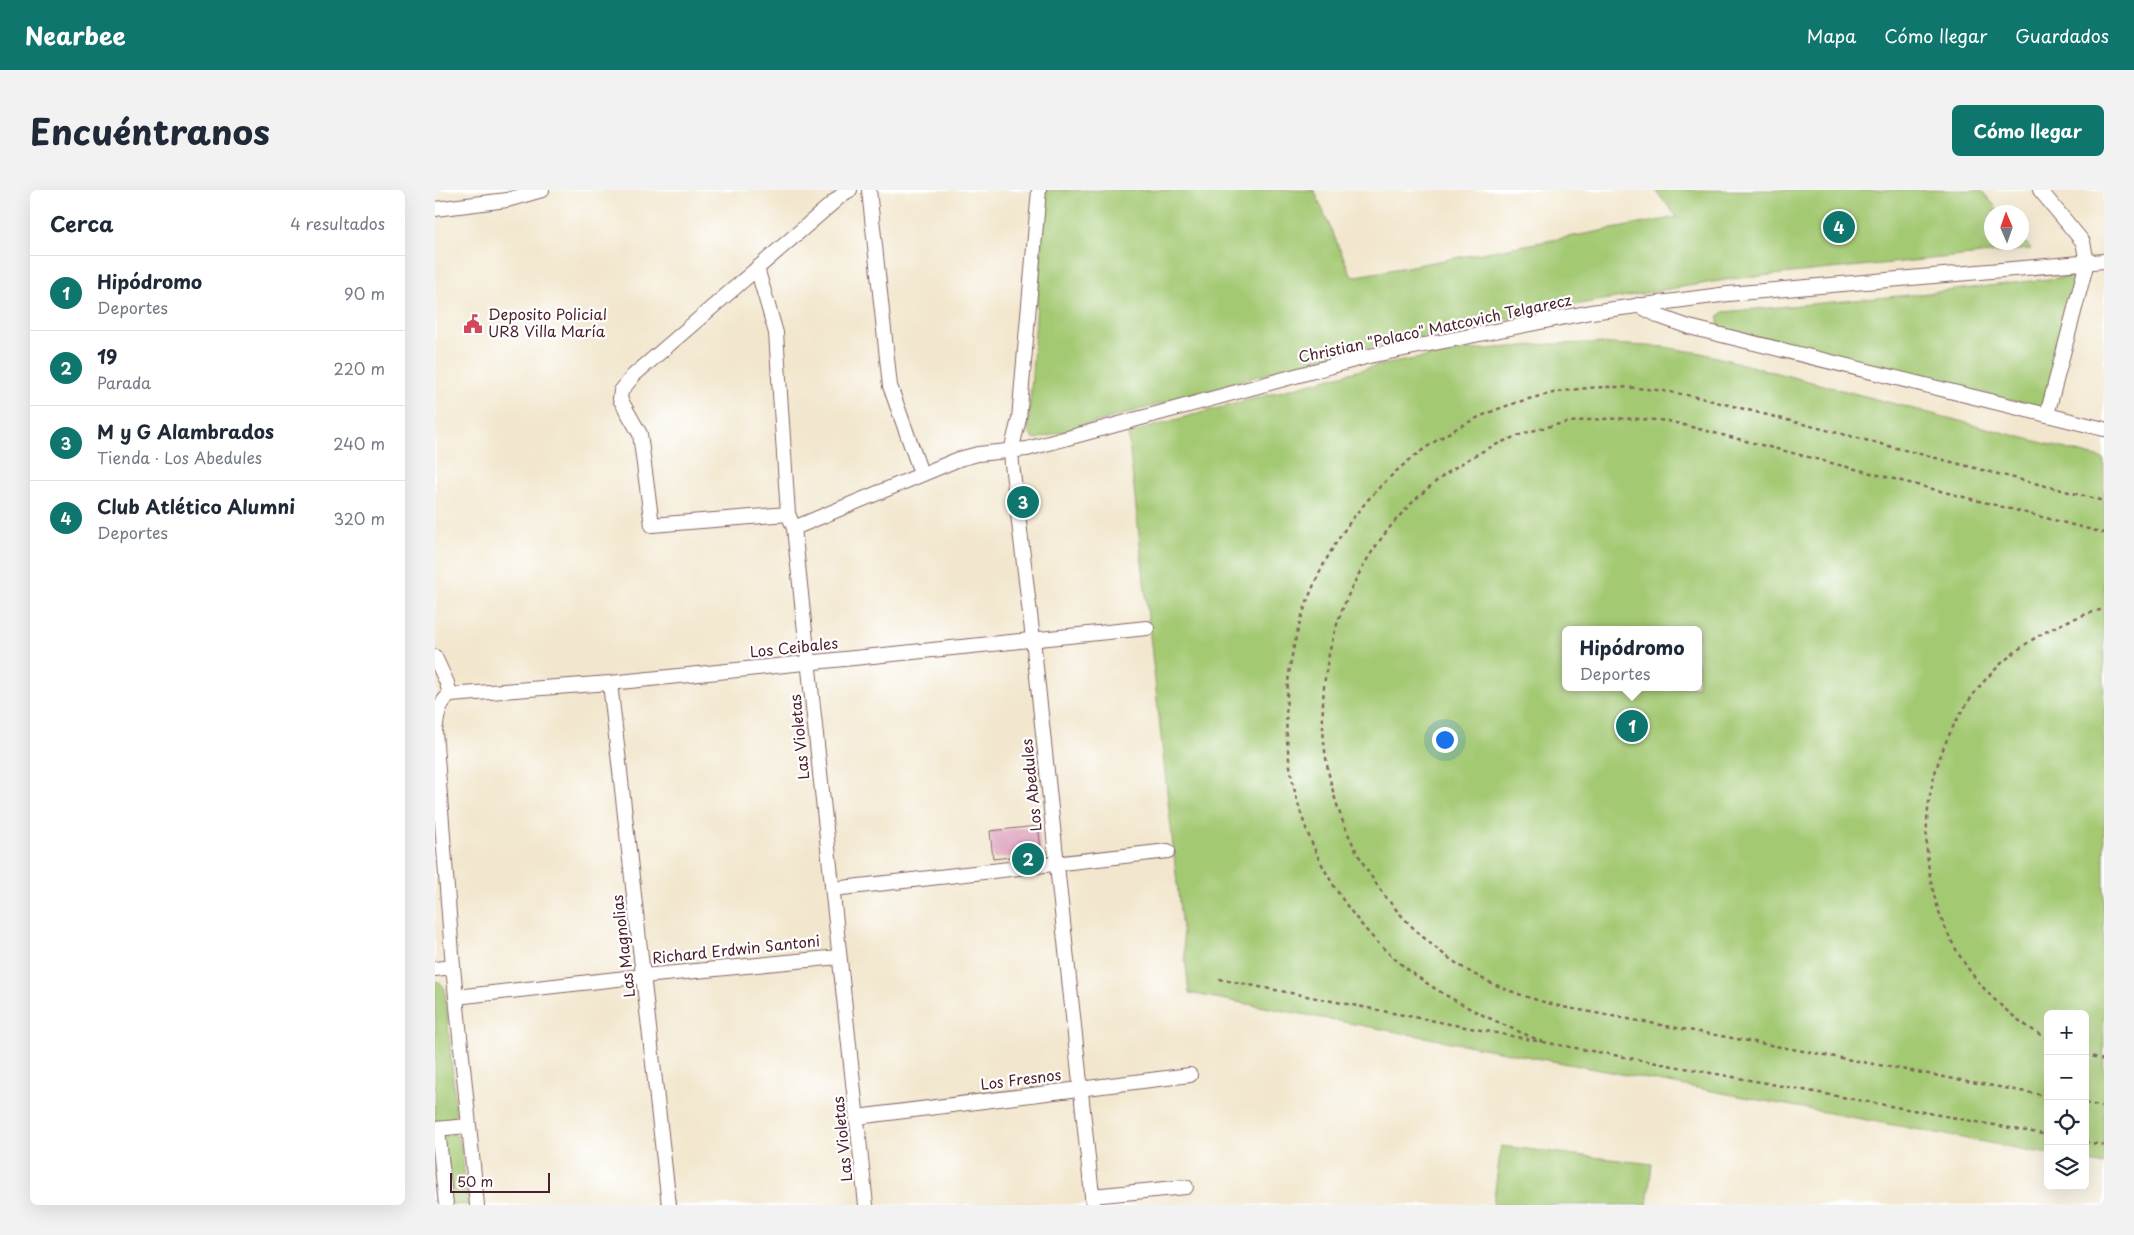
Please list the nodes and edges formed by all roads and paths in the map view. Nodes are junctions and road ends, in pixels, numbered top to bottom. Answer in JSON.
{"nodes":[{"id":1,"x":542,"y":190,"type":"edge"},
{"id":2,"x":850,"y":190,"type":"edge"},
{"id":3,"x":869,"y":190,"type":"edge"},
{"id":4,"x":1039,"y":190,"type":"edge"},
{"id":5,"x":2040,"y":190,"type":"edge"},
{"id":6,"x":435,"y":209,"type":"edge"},
{"id":7,"x":2104,"y":261,"type":"edge"},
{"id":8,"x":2087,"y":262,"type":"junction"},
{"id":9,"x":757,"y":268,"type":"junction"},
{"id":10,"x":1638,"y":305,"type":"junction"},
{"id":11,"x":2047,"y":415,"type":"junction"},
{"id":12,"x":2104,"y":429,"type":"edge"},
{"id":13,"x":1011,"y":451,"type":"junction"},
{"id":14,"x":921,"y":473,"type":"junction"},
{"id":15,"x":2104,"y":501,"type":"edge"},
{"id":16,"x":787,"y":514,"type":"junction"},
{"id":17,"x":794,"y":528,"type":"junction"},
{"id":18,"x":2104,"y":533,"type":"edge"},
{"id":19,"x":2104,"y":609,"type":"edge"},
{"id":20,"x":1147,"y":628,"type":"dead end"},
{"id":21,"x":1033,"y":639,"type":"junction"},
{"id":22,"x":437,"y":664,"type":"edge"},
{"id":23,"x":809,"y":664,"type":"junction"},
{"id":24,"x":610,"y":683,"type":"junction"},
{"id":25,"x":448,"y":697,"type":"junction"},
{"id":26,"x":1168,"y":851,"type":"dead end"},
{"id":27,"x":1057,"y":863,"type":"junction"},
{"id":28,"x":833,"y":889,"type":"junction"},
{"id":29,"x":839,"y":956,"type":"junction"},
{"id":30,"x":453,"y":967,"type":"junction"},
{"id":31,"x":435,"y":969,"type":"edge"},
{"id":32,"x":644,"y":976,"type":"junction"},
{"id":33,"x":1219,"y":979,"type":"dead end"},
{"id":34,"x":456,"y":997,"type":"junction"},
{"id":35,"x":2044,"y":1036,"type":"edge"},
{"id":36,"x":1543,"y":1042,"type":"junction"},
{"id":37,"x":2088,"y":1055,"type":"edge"},
{"id":38,"x":2104,"y":1060,"type":"edge"},
{"id":39,"x":1190,"y":1075,"type":"dead end"},
{"id":40,"x":1080,"y":1089,"type":"junction"},
{"id":41,"x":2044,"y":1095,"type":"edge"},
{"id":42,"x":2089,"y":1104,"type":"edge"},
{"id":43,"x":2104,"y":1107,"type":"edge"},
{"id":44,"x":857,"y":1116,"type":"junction"},
{"id":45,"x":468,"y":1126,"type":"junction"},
{"id":46,"x":436,"y":1129,"type":"edge"},
{"id":47,"x":2044,"y":1134,"type":"edge"},
{"id":48,"x":2089,"y":1143,"type":"edge"},
{"id":49,"x":2104,"y":1145,"type":"edge"},
{"id":50,"x":1186,"y":1187,"type":"dead end"},
{"id":51,"x":1093,"y":1200,"type":"edge"},
{"id":52,"x":446,"y":1205,"type":"edge"},
{"id":53,"x":477,"y":1205,"type":"edge"},
{"id":54,"x":669,"y":1205,"type":"edge"},
{"id":55,"x":866,"y":1205,"type":"edge"}],
"edges":[{"from":1,"to":6,"type":"street"},
{"from":2,"to":9,"type":"street"},
{"from":3,"to":14,"type":"street"},
{"from":4,"to":13,"type":"street"},
{"from":5,"to":8,"type":"street"},
{"from":7,"to":8,"type":"street","name":"Christian \"Polaco\" Matcovich Telgarecz"},
{"from":8,"to":10,"type":"street","name":"Christian \"Polaco\" Matcovich Telgarecz"},
{"from":8,"to":11,"type":"street"},
{"from":9,"to":16,"type":"street","name":"Las Violetas"},
{"from":9,"to":16,"type":"street"},
{"from":10,"to":11,"type":"street"},
{"from":10,"to":13,"type":"street","name":"Christian \"Polaco\" Matcovich Telgarecz"},
{"from":11,"to":12,"type":"street"},
{"from":13,"to":14,"type":"street","name":"Christian \"Polaco\" Matcovich Telgarecz"},
{"from":13,"to":21,"type":"street","name":"Los Abedules"},
{"from":14,"to":17,"type":"street","name":"Christian \"Polaco\" Matcovich Telgarecz"},
{"from":15,"to":36,"type":"path"},
{"from":16,"to":17,"type":"street","name":"Las Violetas"},
{"from":17,"to":23,"type":"street","name":"Las Violetas"},
{"from":18,"to":41,"type":"path"},
{"from":19,"to":35,"type":"path"},
{"from":20,"to":21,"type":"street","name":"Los Ceibales"},
{"from":21,"to":23,"type":"street","name":"Los Ceibales"},
{"from":21,"to":27,"type":"street","name":"Los Abedules"},
{"from":22,"to":25,"type":"street"},
{"from":23,"to":24,"type":"street","name":"Los Ceibales"},
{"from":23,"to":28,"type":"street","name":"Las Violetas"},
{"from":24,"to":25,"type":"street","name":"Los Ceibales"},
{"from":24,"to":32,"type":"street","name":"Las Magnolias"},
{"from":25,"to":30,"type":"street"},
{"from":26,"to":27,"type":"street"},
{"from":27,"to":28,"type":"street"},
{"from":27,"to":40,"type":"street","name":"Los Abedules"},
{"from":28,"to":29,"type":"street","name":"Las Violetas"},
{"from":29,"to":32,"type":"street","name":"Richard Erdwin Santoni"},
{"from":29,"to":44,"type":"street","name":"Las Violetas"},
{"from":30,"to":31,"type":"street"},
{"from":30,"to":34,"type":"street"},
{"from":32,"to":34,"type":"street","name":"Richard Erdwin Santoni"},
{"from":32,"to":54,"type":"street","name":"Las Magnolias"},
{"from":33,"to":36,"type":"path"},
{"from":34,"to":45,"type":"street"},
{"from":36,"to":47,"type":"path"},
{"from":37,"to":38,"type":"path"},
{"from":39,"to":40,"type":"street","name":"Los Fresnos"},
{"from":40,"to":44,"type":"street","name":"Los Fresnos"},
{"from":40,"to":51,"type":"street","name":"Los Abedules"},
{"from":42,"to":43,"type":"path"},
{"from":44,"to":55,"type":"street","name":"Las Violetas"},
{"from":45,"to":46,"type":"street"},
{"from":45,"to":53,"type":"street"},
{"from":46,"to":52,"type":"street"},
{"from":48,"to":49,"type":"path"},
{"from":50,"to":51,"type":"street"}]}
